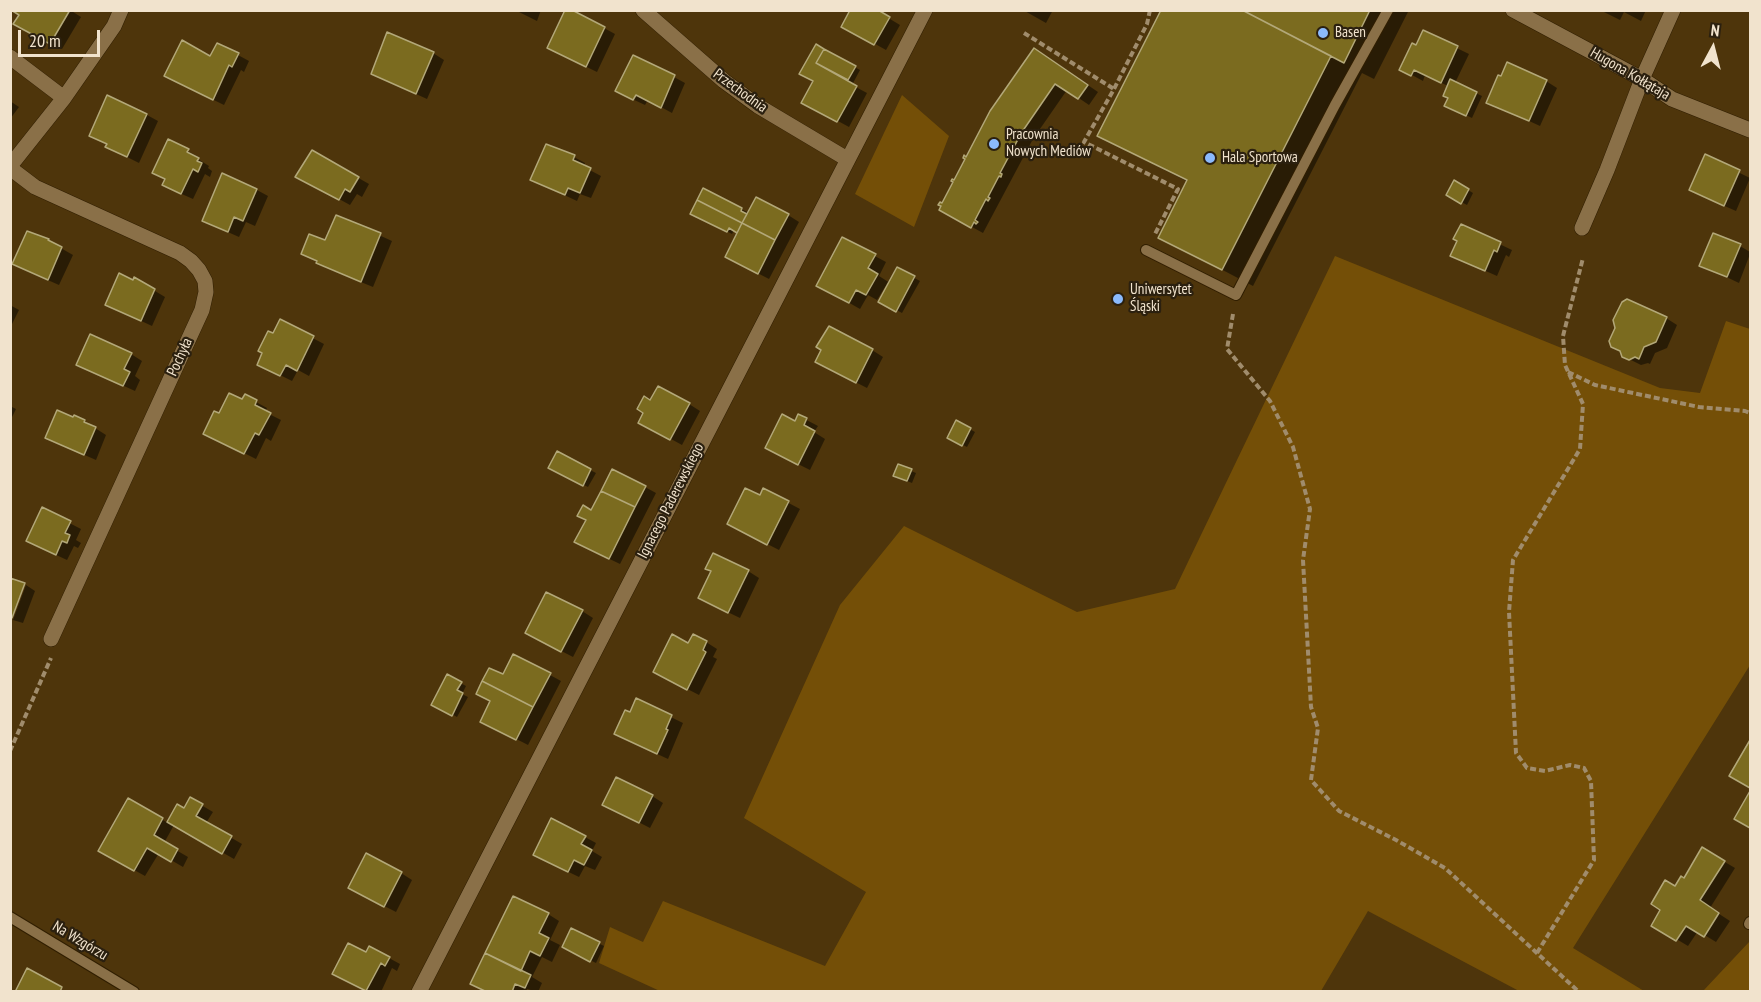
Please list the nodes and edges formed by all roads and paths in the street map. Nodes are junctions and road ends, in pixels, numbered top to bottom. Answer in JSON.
{"nodes":[{"id":1,"x":121,"y":10,"type":"edge"},
{"id":2,"x":643,"y":10,"type":"edge"},
{"id":3,"x":925,"y":10,"type":"edge"},
{"id":4,"x":1150,"y":10,"type":"edge"},
{"id":5,"x":1388,"y":10,"type":"edge"},
{"id":6,"x":1513,"y":10,"type":"edge"},
{"id":7,"x":1673,"y":10,"type":"edge"},
{"id":8,"x":1024,"y":33,"type":"dead end"},
{"id":9,"x":10,"y":57,"type":"edge"},
{"id":10,"x":1642,"y":79,"type":"junction"},
{"id":11,"x":1114,"y":89,"type":"junction"},
{"id":12,"x":64,"y":98,"type":"junction"},
{"id":13,"x":1750,"y":130,"type":"edge"},
{"id":14,"x":847,"y":159,"type":"junction"},
{"id":15,"x":10,"y":167,"type":"edge"},
{"id":16,"x":1165,"y":215,"type":"dead end"},
{"id":17,"x":1581,"y":228,"type":"dead end"},
{"id":18,"x":1146,"y":250,"type":"dead end"},
{"id":19,"x":1583,"y":258,"type":"dead end"},
{"id":20,"x":1236,"y":295,"type":"junction"},
{"id":21,"x":1568,"y":372,"type":"junction"},
{"id":22,"x":1750,"y":413,"type":"edge"},
{"id":23,"x":53,"y":644,"type":"joint"},
{"id":24,"x":10,"y":751,"type":"edge"},
{"id":25,"x":10,"y":917,"type":"edge"},
{"id":26,"x":1537,"y":953,"type":"junction"},
{"id":27,"x":1578,"y":991,"type":"edge"},
{"id":28,"x":134,"y":992,"type":"edge"},
{"id":29,"x":419,"y":992,"type":"edge"}],
"edges":[{"from":1,"to":12,"type":"street"},
{"from":2,"to":14,"type":"street","name":"Przechodnia"},
{"from":3,"to":14,"type":"street","name":"Ignacego Paderewskiego"},
{"from":4,"to":11,"type":"path"},
{"from":5,"to":20,"type":"lane"},
{"from":6,"to":10,"type":"street","name":"Hugona Kołłątaja"},
{"from":7,"to":10,"type":"street"},
{"from":8,"to":11,"type":"path"},
{"from":9,"to":12,"type":"street"},
{"from":10,"to":13,"type":"street","name":"Hugona Kołłątaja"},
{"from":10,"to":17,"type":"street"},
{"from":11,"to":16,"type":"path"},
{"from":12,"to":15,"type":"street"},
{"from":14,"to":29,"type":"street","name":"Ignacego Paderewskiego"},
{"from":15,"to":23,"type":"street","name":"Pochyła"},
{"from":18,"to":20,"type":"lane"},
{"from":19,"to":21,"type":"path"},
{"from":20,"to":26,"type":"path"},
{"from":21,"to":22,"type":"path"},
{"from":21,"to":26,"type":"path"},
{"from":23,"to":24,"type":"path"},
{"from":25,"to":28,"type":"lane","name":"Na Wzgórzu"},
{"from":26,"to":27,"type":"path"}]}
